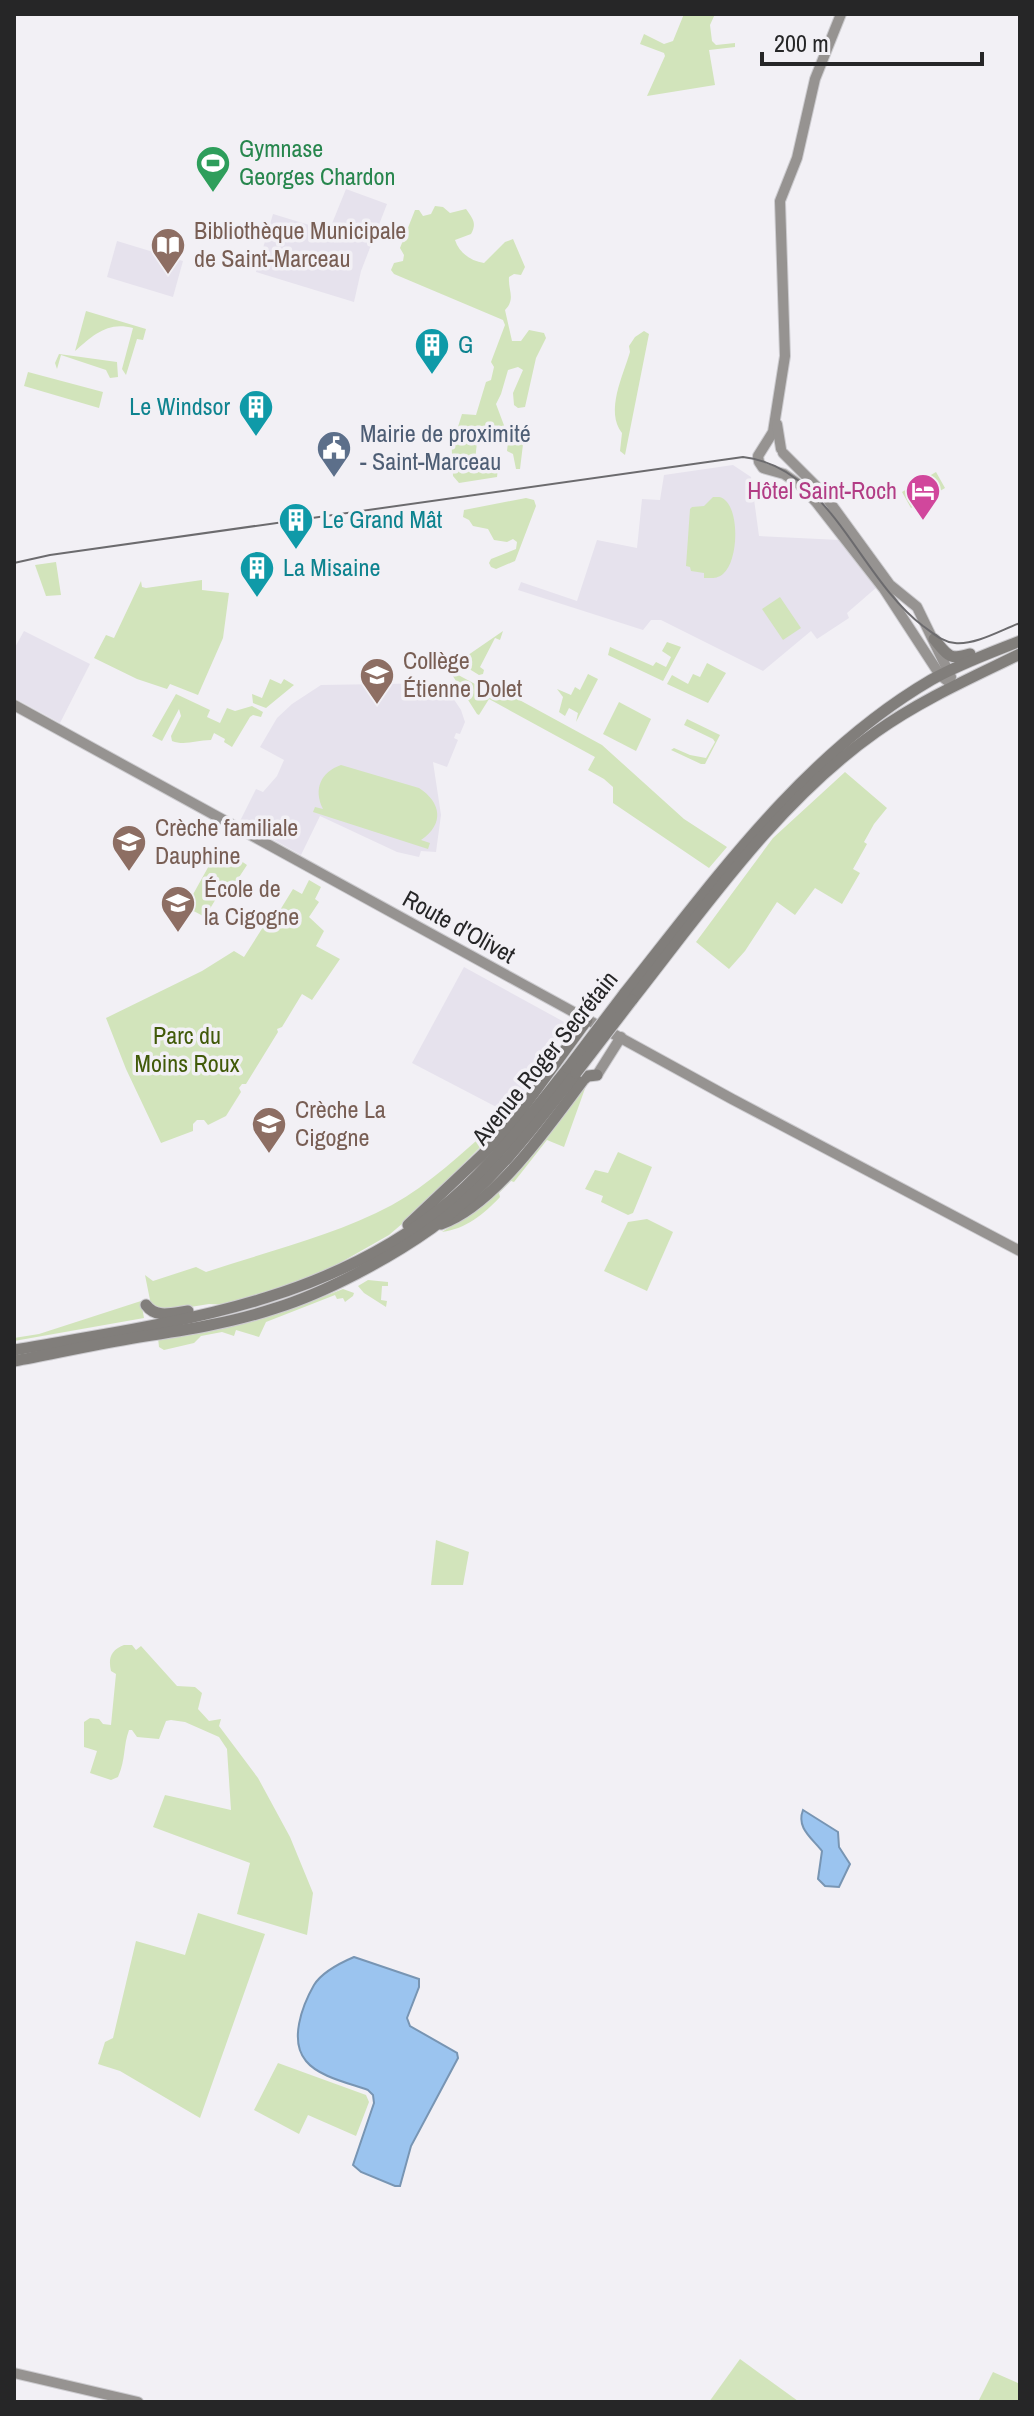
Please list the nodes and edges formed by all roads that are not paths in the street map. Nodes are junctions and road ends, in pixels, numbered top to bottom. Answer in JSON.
{"nodes":[{"id":1,"x":841,"y":14,"type":"edge"},
{"id":2,"x":776,"y":418,"type":"junction"},
{"id":3,"x":765,"y":446,"type":"junction"},
{"id":4,"x":782,"y":451,"type":"junction"},
{"id":5,"x":771,"y":472,"type":"junction"},
{"id":6,"x":917,"y":607,"type":"junction"},
{"id":7,"x":906,"y":619,"type":"junction"},
{"id":8,"x":934,"y":639,"type":"junction"},
{"id":9,"x":1019,"y":644,"type":"edge"},
{"id":10,"x":948,"y":678,"type":"junction"},
{"id":11,"x":14,"y":705,"type":"edge"},
{"id":12,"x":628,"y":997,"type":"junction"},
{"id":13,"x":587,"y":1020,"type":"junction"},
{"id":14,"x":621,"y":1037,"type":"junction"},
{"id":15,"x":572,"y":1070,"type":"junction"},
{"id":16,"x":597,"y":1075,"type":"joint"},
{"id":17,"x":433,"y":1227,"type":"junction"},
{"id":18,"x":377,"y":1251,"type":"junction"},
{"id":19,"x":1020,"y":1251,"type":"edge"},
{"id":20,"x":354,"y":1287,"type":"dead end"},
{"id":21,"x":146,"y":1305,"type":"dead end"},
{"id":22,"x":280,"y":1307,"type":"junction"},
{"id":23,"x":236,"y":1308,"type":"junction"},
{"id":24,"x":14,"y":1350,"type":"edge"},
{"id":25,"x":14,"y":1361,"type":"edge"},
{"id":26,"x":14,"y":2373,"type":"edge"},
{"id":27,"x":138,"y":2402,"type":"edge"}],
"edges":[{"from":1,"to":2,"type":"street"},
{"from":2,"to":3,"type":"street"},
{"from":2,"to":4,"type":"street"},
{"from":3,"to":4,"type":"street"},
{"from":3,"to":5,"type":"street"},
{"from":4,"to":5,"type":"street"},
{"from":4,"to":6,"type":"street"},
{"from":5,"to":7,"type":"street"},
{"from":6,"to":7,"type":"street"},
{"from":6,"to":8,"type":"street"},
{"from":7,"to":10,"type":"street"},
{"from":8,"to":9,"type":"main road"},
{"from":8,"to":10,"type":"street"},
{"from":9,"to":10,"type":"main road","name":"Avenue Roger Secrétain"},
{"from":10,"to":12,"type":"main road","name":"Avenue Roger Secrétain"},
{"from":10,"to":12,"type":"main road","name":"Avenue Roger Secrétain"},
{"from":11,"to":13,"type":"street","name":"Route d'Olivet"},
{"from":12,"to":15,"type":"main road","name":"Avenue Roger Secrétain","bridge":true},
{"from":13,"to":14,"type":"street","name":"Route d'Olivet"},
{"from":13,"to":18,"type":"main road"},
{"from":14,"to":16,"type":"street"},
{"from":14,"to":19,"type":"street","name":"Route d'Olivet"},
{"from":15,"to":17,"type":"main road","name":"Avenue Roger Secrétain"},
{"from":15,"to":18,"type":"main road","name":"Avenue Roger Secrétain"},
{"from":16,"to":17,"type":"main road"},
{"from":17,"to":22,"type":"main road","name":"Avenue Roger Secrétain"},
{"from":18,"to":23,"type":"main road","name":"Avenue Roger Secrétain"},
{"from":20,"to":22,"type":"main road"},
{"from":21,"to":23,"type":"main road"},
{"from":22,"to":25,"type":"main road","name":"Avenue Roger Secrétain"},
{"from":23,"to":24,"type":"main road","name":"Avenue Roger Secrétain"},
{"from":26,"to":27,"type":"street"}]}
